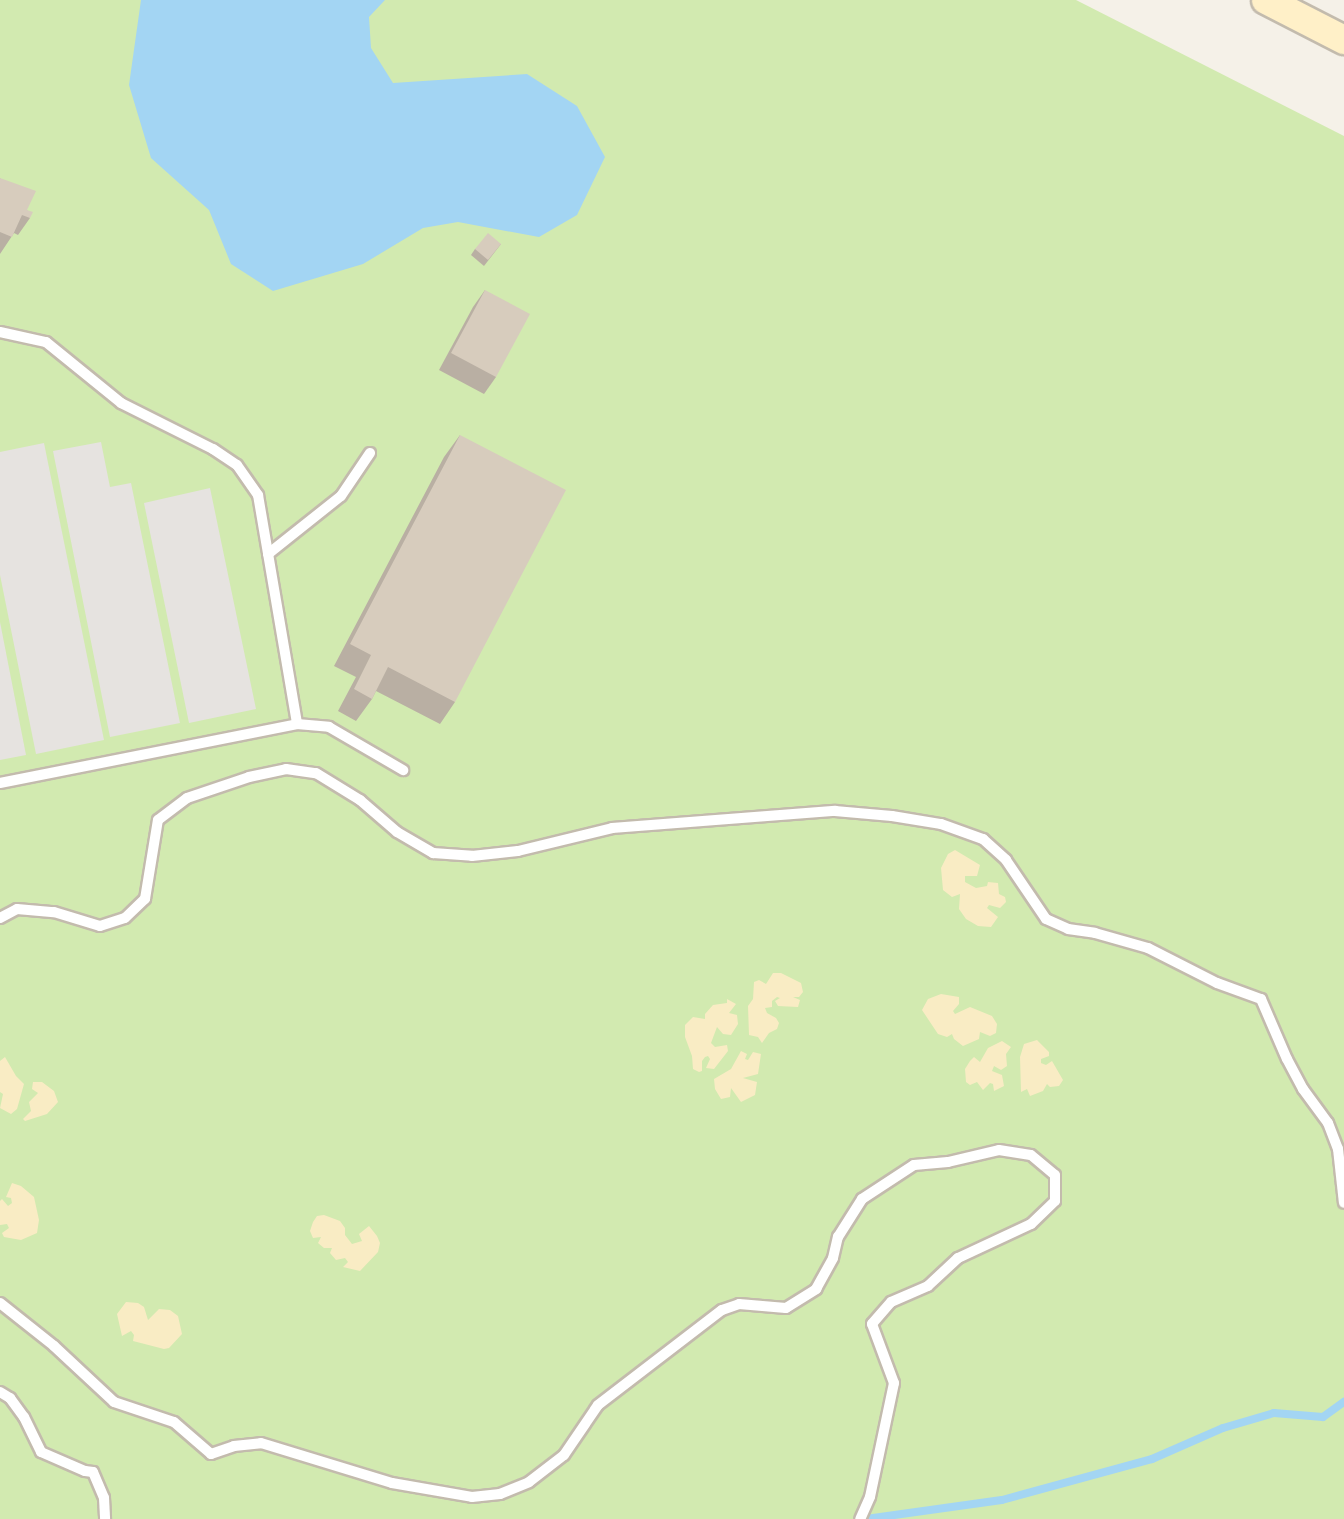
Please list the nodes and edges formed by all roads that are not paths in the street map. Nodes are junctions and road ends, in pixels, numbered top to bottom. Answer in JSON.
{"nodes":[{"id":1,"x":1266,"y":0,"type":"edge"},
{"id":2,"x":1344,"y":40,"type":"edge"},
{"id":3,"x":0,"y":332,"type":"edge"},
{"id":4,"x":370,"y":453,"type":"dead end"},
{"id":5,"x":268,"y":554,"type":"junction"},
{"id":6,"x":297,"y":724,"type":"junction"},
{"id":7,"x":403,"y":770,"type":"dead end"},
{"id":8,"x":0,"y":783,"type":"edge"},
{"id":9,"x":0,"y":918,"type":"edge"},
{"id":10,"x":1344,"y":1203,"type":"edge"},
{"id":11,"x":0,"y":1303,"type":"edge"},
{"id":12,"x":0,"y":1392,"type":"edge"},
{"id":13,"x":105,"y":1519,"type":"edge"},
{"id":14,"x":860,"y":1519,"type":"edge"}],
"edges":[{"from":1,"to":2,"type":"street"},
{"from":3,"to":5,"type":"lane"},
{"from":4,"to":5,"type":"lane"},
{"from":5,"to":6,"type":"lane"},
{"from":6,"to":7,"type":"lane"},
{"from":6,"to":8,"type":"lane"},
{"from":9,"to":10,"type":"lane"},
{"from":11,"to":14,"type":"lane"},
{"from":12,"to":13,"type":"lane"}]}
